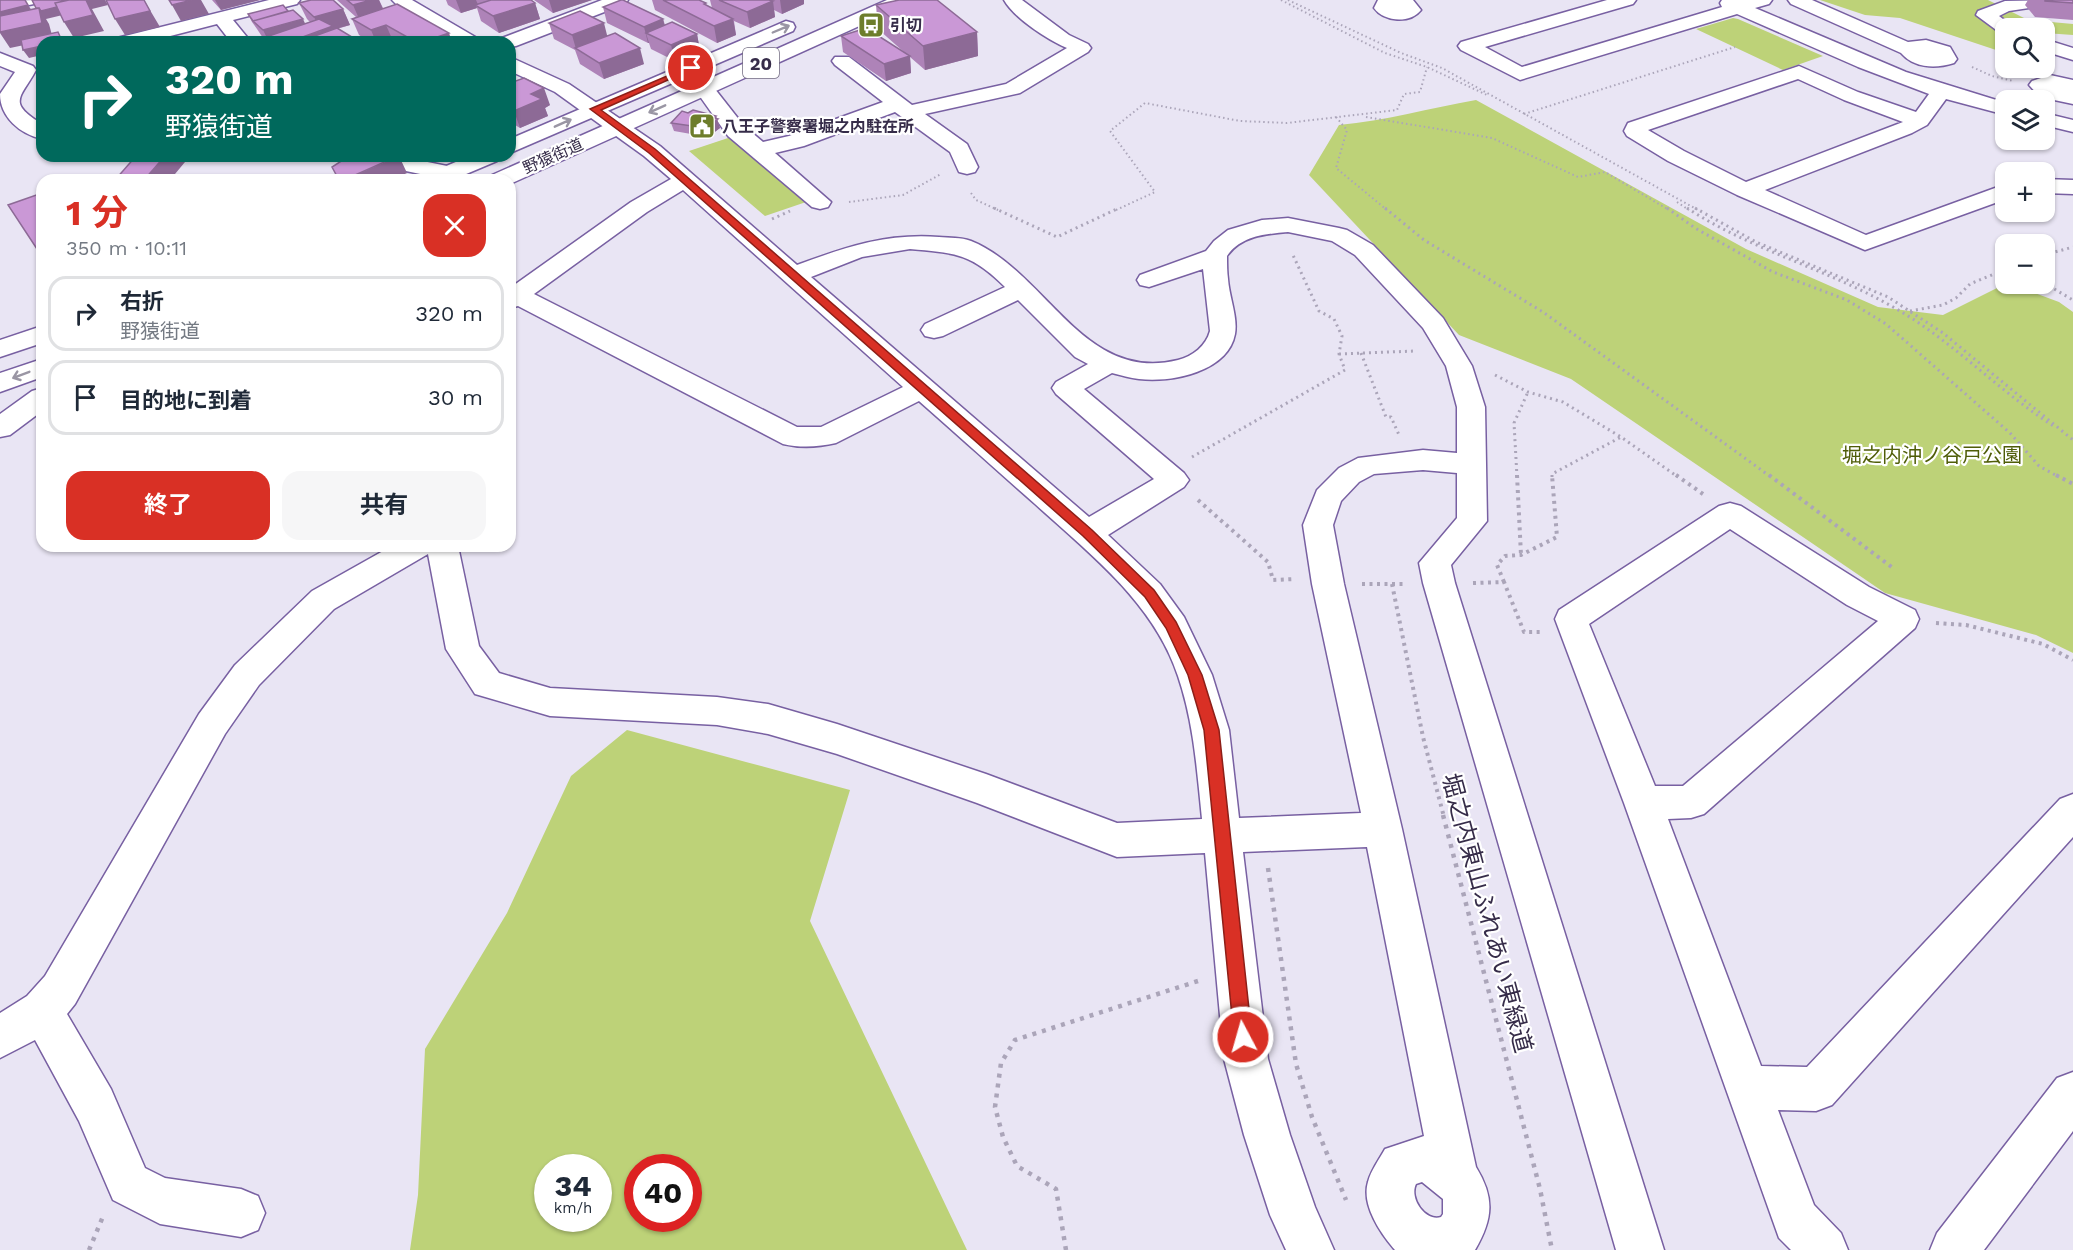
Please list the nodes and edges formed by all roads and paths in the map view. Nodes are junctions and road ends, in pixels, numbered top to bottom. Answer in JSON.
{"nodes":[{"id":1,"x":28,"y":0,"type":"edge"},
{"id":2,"x":291,"y":0,"type":"edge"},
{"id":3,"x":401,"y":0,"type":"edge"},
{"id":4,"x":619,"y":0,"type":"edge"},
{"id":5,"x":902,"y":0,"type":"edge"},
{"id":6,"x":1013,"y":0,"type":"edge"},
{"id":7,"x":1281,"y":0,"type":"edge"},
{"id":8,"x":1288,"y":0,"type":"edge"},
{"id":9,"x":1627,"y":0,"type":"edge"},
{"id":10,"x":1763,"y":0,"type":"edge"},
{"id":11,"x":1797,"y":0,"type":"edge"},
{"id":12,"x":2050,"y":0,"type":"edge"},
{"id":13,"x":2060,"y":0,"type":"edge"},
{"id":14,"x":2066,"y":0,"type":"edge"},
{"id":15,"x":1730,"y":4,"type":"edge"},
{"id":16,"x":0,"y":6,"type":"edge"},
{"id":17,"x":221,"y":17,"type":"junction"},
{"id":18,"x":802,"y":20,"type":"dead end"},
{"id":19,"x":1995,"y":21,"type":"edge"},
{"id":20,"x":147,"y":36,"type":"edge"},
{"id":21,"x":236,"y":36,"type":"edge"},
{"id":22,"x":460,"y":36,"type":"edge"},
{"id":23,"x":516,"y":39,"type":"edge"},
{"id":24,"x":1735,"y":47,"type":"dead end"},
{"id":25,"x":2055,"y":48,"type":"edge"},
{"id":26,"x":2073,"y":54,"type":"edge"},
{"id":27,"x":1948,"y":56,"type":"joint"},
{"id":28,"x":0,"y":59,"type":"edge"},
{"id":29,"x":842,"y":61,"type":"dead end"},
{"id":30,"x":32,"y":66,"type":"edge"},
{"id":31,"x":516,"y":66,"type":"edge"},
{"id":32,"x":1427,"y":67,"type":"junction"},
{"id":33,"x":2073,"y":86,"type":"edge"},
{"id":34,"x":2040,"y":87,"type":"junction"},
{"id":35,"x":704,"y":88,"type":"junction"},
{"id":36,"x":1941,"y":92,"type":"junction"},
{"id":37,"x":1495,"y":98,"type":"junction"},
{"id":38,"x":2073,"y":98,"type":"edge"},
{"id":39,"x":1995,"y":106,"type":"edge"},
{"id":40,"x":902,"y":108,"type":"junction"},
{"id":41,"x":1524,"y":114,"type":"junction"},
{"id":42,"x":1362,"y":116,"type":"junction"},
{"id":43,"x":1335,"y":117,"type":"junction"},
{"id":44,"x":607,"y":118,"type":"junction"},
{"id":45,"x":21,"y":120,"type":"junction"},
{"id":46,"x":1920,"y":121,"type":"junction"},
{"id":47,"x":2055,"y":121,"type":"edge"},
{"id":48,"x":2073,"y":126,"type":"edge"},
{"id":49,"x":0,"y":130,"type":"edge"},
{"id":50,"x":36,"y":130,"type":"edge"},
{"id":51,"x":516,"y":145,"type":"edge"},
{"id":52,"x":758,"y":150,"type":"junction"},
{"id":53,"x":388,"y":162,"type":"edge"},
{"id":54,"x":475,"y":162,"type":"edge"},
{"id":55,"x":967,"y":167,"type":"dead end"},
{"id":56,"x":946,"y":172,"type":"dead end"},
{"id":57,"x":434,"y":174,"type":"edge"},
{"id":58,"x":446,"y":174,"type":"edge"},
{"id":59,"x":510,"y":174,"type":"edge"},
{"id":60,"x":685,"y":180,"type":"junction"},
{"id":61,"x":2055,"y":186,"type":"edge"},
{"id":62,"x":2073,"y":187,"type":"edge"},
{"id":63,"x":1745,"y":190,"type":"junction"},
{"id":64,"x":969,"y":191,"type":"dead end"},
{"id":65,"x":1664,"y":193,"type":"junction"},
{"id":66,"x":1995,"y":195,"type":"edge"},
{"id":67,"x":820,"y":202,"type":"junction"},
{"id":68,"x":1280,"y":226,"type":"junction"},
{"id":69,"x":743,"y":231,"type":"junction"},
{"id":70,"x":2073,"y":247,"type":"edge"},
{"id":71,"x":2055,"y":252,"type":"edge"},
{"id":72,"x":1215,"y":256,"type":"junction"},
{"id":73,"x":1995,"y":274,"type":"edge"},
{"id":74,"x":795,"y":275,"type":"junction"},
{"id":75,"x":1149,"y":280,"type":"dead end"},
{"id":76,"x":1023,"y":288,"type":"junction"},
{"id":77,"x":2055,"y":289,"type":"edge"},
{"id":78,"x":516,"y":295,"type":"edge"},
{"id":79,"x":516,"y":298,"type":"edge"},
{"id":80,"x":2073,"y":300,"type":"edge"},
{"id":81,"x":1910,"y":311,"type":"junction"},
{"id":82,"x":934,"y":330,"type":"dead end"},
{"id":83,"x":36,"y":336,"type":"edge"},
{"id":84,"x":0,"y":349,"type":"edge"},
{"id":85,"x":1449,"y":350,"type":"junction"},
{"id":86,"x":1361,"y":353,"type":"junction"},
{"id":87,"x":1339,"y":354,"type":"junction"},
{"id":88,"x":1108,"y":364,"type":"junction"},
{"id":89,"x":36,"y":369,"type":"edge"},
{"id":90,"x":1485,"y":370,"type":"dead end"},
{"id":91,"x":0,"y":383,"type":"edge"},
{"id":92,"x":923,"y":388,"type":"junction"},
{"id":93,"x":1528,"y":392,"type":"junction"},
{"id":94,"x":36,"y":401,"type":"edge"},
{"id":95,"x":0,"y":428,"type":"edge"},
{"id":96,"x":2062,"y":431,"type":"junction"},
{"id":97,"x":1622,"y":437,"type":"junction"},
{"id":98,"x":2073,"y":440,"type":"edge"},
{"id":99,"x":1410,"y":460,"type":"junction"},
{"id":100,"x":1471,"y":464,"type":"junction"},
{"id":101,"x":1170,"y":476,"type":"junction"},
{"id":102,"x":1682,"y":480,"type":"dead end"},
{"id":103,"x":2073,"y":484,"type":"edge"},
{"id":104,"x":1087,"y":533,"type":"junction"},
{"id":105,"x":407,"y":552,"type":"edge"},
{"id":106,"x":442,"y":552,"type":"edge"},
{"id":107,"x":1521,"y":555,"type":"junction"},
{"id":108,"x":1268,"y":562,"type":"dead end"},
{"id":109,"x":1893,"y":568,"type":"dead end"},
{"id":110,"x":1504,"y":582,"type":"dead end"},
{"id":111,"x":1392,"y":584,"type":"dead end"},
{"id":112,"x":1966,"y":626,"type":"dead end"},
{"id":113,"x":2073,"y":660,"type":"edge"},
{"id":114,"x":1643,"y":803,"type":"junction"},
{"id":115,"x":2073,"y":811,"type":"edge"},
{"id":116,"x":1383,"y":829,"type":"junction"},
{"id":117,"x":1263,"y":834,"type":"junction"},
{"id":118,"x":1222,"y":836,"type":"junction"},
{"id":119,"x":1199,"y":981,"type":"dead end"},
{"id":120,"x":42,"y":1011,"type":"junction"},
{"id":121,"x":0,"y":1037,"type":"edge"},
{"id":122,"x":1748,"y":1088,"type":"junction"},
{"id":123,"x":2073,"y":1094,"type":"edge"},
{"id":124,"x":1455,"y":1178,"type":"dead end"},
{"id":125,"x":1349,"y":1207,"type":"dead end"},
{"id":126,"x":241,"y":1213,"type":"dead end"},
{"id":127,"x":1066,"y":1250,"type":"edge"},
{"id":128,"x":1310,"y":1250,"type":"edge"},
{"id":129,"x":1552,"y":1250,"type":"edge"},
{"id":130,"x":1640,"y":1250,"type":"edge"},
{"id":131,"x":1824,"y":1250,"type":"edge"},
{"id":132,"x":1954,"y":1250,"type":"edge"}],
"edges":[{"from":1,"to":16,"type":"street"},
{"from":2,"to":17,"type":"street"},
{"from":3,"to":22,"type":"street"},
{"from":4,"to":23,"type":"street"},
{"from":5,"to":35,"type":"street","name":"野猿街道","number":"20"},
{"from":6,"to":40,"type":"street"},
{"from":7,"to":32,"type":"path"},
{"from":8,"to":37,"type":"path"},
{"from":9,"to":15,"type":"street"},
{"from":10,"to":15,"type":"street"},
{"from":11,"to":27,"type":"street"},
{"from":12,"to":19,"type":"street"},
{"from":13,"to":14,"type":"street"},
{"from":15,"to":36,"type":"street"},
{"from":17,"to":20,"type":"street"},
{"from":17,"to":21,"type":"street"},
{"from":44,"to":18,"type":"street","name":"野猿街道","number":"20","one_way":true},
{"from":24,"to":41,"type":"path"},
{"from":25,"to":26,"type":"street"},
{"from":27,"to":34,"type":"path"},
{"from":28,"to":30,"type":"street"},
{"from":29,"to":40,"type":"street"},
{"from":30,"to":45,"type":"street"},
{"from":31,"to":44,"type":"street"},
{"from":32,"to":37,"type":"path"},
{"from":32,"to":42,"type":"path"},
{"from":33,"to":34,"type":"street"},
{"from":34,"to":38,"type":"street"},
{"from":35,"to":44,"type":"street","name":"野猿街道","number":"20","one_way":true},
{"from":35,"to":52,"type":"street"},
{"from":36,"to":39,"type":"street"},
{"from":36,"to":46,"type":"street"},
{"from":37,"to":41,"type":"path"},
{"from":40,"to":52,"type":"street"},
{"from":40,"to":55,"type":"street"},
{"from":41,"to":65,"type":"path"},
{"from":42,"to":43,"type":"path"},
{"from":42,"to":103,"type":"path"},
{"from":43,"to":64,"type":"path"},
{"from":43,"to":109,"type":"path"},
{"from":51,"to":44,"type":"street","name":"野猿街道","number":"20","one_way":true},
{"from":44,"to":59,"type":"street","name":"野猿街道","number":"20"},
{"from":44,"to":60,"type":"street"},
{"from":45,"to":49,"type":"street"},
{"from":45,"to":50,"type":"street"},
{"from":46,"to":63,"type":"street"},
{"from":46,"to":63,"type":"street"},
{"from":47,"to":48,"type":"street"},
{"from":52,"to":67,"type":"street"},
{"from":53,"to":57,"type":"street"},
{"from":54,"to":58,"type":"street"},
{"from":56,"to":67,"type":"path"},
{"from":60,"to":69,"type":"street"},
{"from":60,"to":78,"type":"street"},
{"from":61,"to":62,"type":"street"},
{"from":63,"to":66,"type":"street"},
{"from":65,"to":81,"type":"path"},
{"from":65,"to":96,"type":"path"},
{"from":67,"to":69,"type":"path"},
{"from":68,"to":72,"type":"street"},
{"from":68,"to":85,"type":"street"},
{"from":68,"to":87,"type":"path"},
{"from":69,"to":74,"type":"street"},
{"from":70,"to":71,"type":"path"},
{"from":72,"to":75,"type":"street"},
{"from":72,"to":88,"type":"street"},
{"from":73,"to":81,"type":"path"},
{"from":74,"to":76,"type":"street"},
{"from":74,"to":92,"type":"street"},
{"from":76,"to":82,"type":"street"},
{"from":76,"to":88,"type":"street"},
{"from":77,"to":80,"type":"path"},
{"from":79,"to":92,"type":"street"},
{"from":81,"to":96,"type":"path"},
{"from":83,"to":84,"type":"street"},
{"from":85,"to":86,"type":"path"},
{"from":85,"to":100,"type":"street"},
{"from":86,"to":87,"type":"path"},
{"from":86,"to":99,"type":"path"},
{"from":87,"to":101,"type":"path"},
{"from":88,"to":101,"type":"street"},
{"from":89,"to":91,"type":"street","one_way":true},
{"from":90,"to":93,"type":"path"},
{"from":92,"to":104,"type":"street"},
{"from":93,"to":97,"type":"path"},
{"from":93,"to":107,"type":"path"},
{"from":94,"to":95,"type":"street"},
{"from":96,"to":98,"type":"path"},
{"from":97,"to":102,"type":"path"},
{"from":97,"to":107,"type":"path"},
{"from":99,"to":100,"type":"street"},
{"from":99,"to":116,"type":"street"},
{"from":100,"to":130,"type":"street"},
{"from":101,"to":104,"type":"street"},
{"from":101,"to":108,"type":"path"},
{"from":104,"to":118,"type":"street"},
{"from":105,"to":120,"type":"street"},
{"from":106,"to":118,"type":"street"},
{"from":107,"to":110,"type":"path"},
{"from":111,"to":129,"type":"path","name":"堀之内東山ふれあい東緑道"},
{"from":112,"to":113,"type":"path"},
{"from":114,"to":114,"type":"street"},
{"from":114,"to":122,"type":"street"},
{"from":115,"to":122,"type":"street"},
{"from":116,"to":117,"type":"street"},
{"from":116,"to":124,"type":"street"},
{"from":117,"to":118,"type":"street"},
{"from":117,"to":125,"type":"path"},
{"from":118,"to":128,"type":"street"},
{"from":119,"to":127,"type":"path"},
{"from":120,"to":121,"type":"street"},
{"from":120,"to":126,"type":"street"},
{"from":122,"to":131,"type":"street"},
{"from":123,"to":132,"type":"street"}]}
